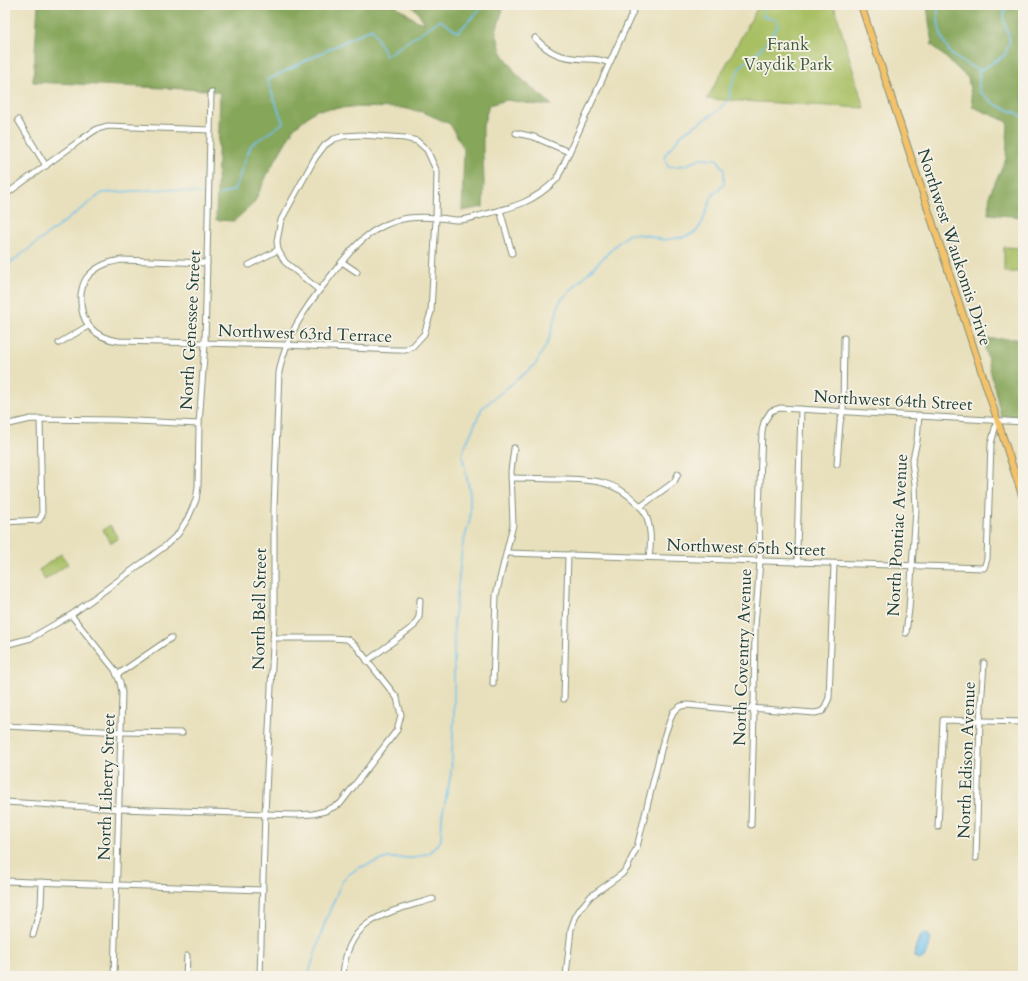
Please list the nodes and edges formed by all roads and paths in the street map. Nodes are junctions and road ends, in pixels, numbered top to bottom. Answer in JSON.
{"nodes":[{"id":1,"x":636,"y":5,"type":"edge"},
{"id":2,"x":861,"y":5,"type":"edge"},
{"id":3,"x":535,"y":38,"type":"dead end"},
{"id":4,"x":609,"y":63,"type":"junction"},
{"id":5,"x":211,"y":92,"type":"dead end"},
{"id":6,"x":18,"y":120,"type":"dead end"},
{"id":7,"x":210,"y":130,"type":"junction"},
{"id":8,"x":516,"y":133,"type":"dead end"},
{"id":9,"x":569,"y":152,"type":"junction"},
{"id":10,"x":46,"y":166,"type":"junction"},
{"id":11,"x":5,"y":195,"type":"edge"},
{"id":12,"x":500,"y":210,"type":"junction"},
{"id":13,"x":436,"y":218,"type":"junction"},
{"id":14,"x":278,"y":250,"type":"junction"},
{"id":15,"x":512,"y":253,"type":"dead end"},
{"id":16,"x":342,"y":262,"type":"junction"},
{"id":17,"x":207,"y":263,"type":"junction"},
{"id":18,"x":249,"y":265,"type":"dead end"},
{"id":19,"x":356,"y":272,"type":"dead end"},
{"id":20,"x":319,"y":290,"type":"junction"},
{"id":21,"x":88,"y":326,"type":"junction"},
{"id":22,"x":844,"y":338,"type":"dead end"},
{"id":23,"x":59,"y":343,"type":"dead end"},
{"id":24,"x":205,"y":343,"type":"junction"},
{"id":25,"x":286,"y":345,"type":"junction"},
{"id":26,"x":801,"y":409,"type":"junction"},
{"id":27,"x":843,"y":411,"type":"junction"},
{"id":28,"x":919,"y":415,"type":"junction"},
{"id":29,"x":766,"y":418,"type":"joint"},
{"id":30,"x":40,"y":419,"type":"junction"},
{"id":31,"x":997,"y":420,"type":"junction"},
{"id":32,"x":1023,"y":422,"type":"edge"},
{"id":33,"x":199,"y":424,"type":"junction"},
{"id":34,"x":5,"y":425,"type":"edge"},
{"id":35,"x":514,"y":448,"type":"dead end"},
{"id":36,"x":837,"y":464,"type":"dead end"},
{"id":37,"x":678,"y":474,"type":"dead end"},
{"id":38,"x":511,"y":478,"type":"junction"},
{"id":39,"x":1023,"y":498,"type":"edge"},
{"id":40,"x":640,"y":507,"type":"junction"},
{"id":41,"x":5,"y":522,"type":"edge"},
{"id":42,"x":507,"y":553,"type":"junction"},
{"id":43,"x":568,"y":555,"type":"junction"},
{"id":44,"x":649,"y":557,"type":"junction"},
{"id":45,"x":760,"y":561,"type":"junction"},
{"id":46,"x":798,"y":563,"type":"junction"},
{"id":47,"x":834,"y":564,"type":"junction"},
{"id":48,"x":912,"y":566,"type":"junction"},
{"id":49,"x":420,"y":600,"type":"dead end"},
{"id":50,"x":71,"y":615,"type":"junction"},
{"id":51,"x":906,"y":633,"type":"dead end"},
{"id":52,"x":171,"y":638,"type":"dead end"},
{"id":53,"x":273,"y":638,"type":"junction"},
{"id":54,"x":5,"y":645,"type":"edge"},
{"id":55,"x":367,"y":661,"type":"junction"},
{"id":56,"x":984,"y":663,"type":"dead end"},
{"id":57,"x":117,"y":676,"type":"junction"},
{"id":58,"x":493,"y":684,"type":"dead end"},
{"id":59,"x":564,"y":699,"type":"dead end"},
{"id":60,"x":751,"y":708,"type":"junction"},
{"id":61,"x":980,"y":721,"type":"junction"},
{"id":62,"x":1023,"y":722,"type":"edge"},
{"id":63,"x":5,"y":726,"type":"edge"},
{"id":64,"x":122,"y":732,"type":"junction"},
{"id":65,"x":182,"y":734,"type":"dead end"},
{"id":66,"x":5,"y":802,"type":"edge"},
{"id":67,"x":120,"y":809,"type":"junction"},
{"id":68,"x":265,"y":814,"type":"junction"},
{"id":69,"x":751,"y":825,"type":"dead end"},
{"id":70,"x":938,"y":827,"type":"dead end"},
{"id":71,"x":976,"y":858,"type":"dead end"},
{"id":72,"x":5,"y":880,"type":"edge"},
{"id":73,"x":42,"y":882,"type":"junction"},
{"id":74,"x":117,"y":885,"type":"junction"},
{"id":75,"x":263,"y":890,"type":"junction"},
{"id":76,"x":433,"y":900,"type":"dead end"},
{"id":77,"x":33,"y":936,"type":"dead end"},
{"id":78,"x":187,"y":956,"type":"dead end"},
{"id":79,"x":114,"y":976,"type":"edge"},
{"id":80,"x":186,"y":976,"type":"edge"},
{"id":81,"x":260,"y":976,"type":"edge"},
{"id":82,"x":343,"y":976,"type":"edge"},
{"id":83,"x":566,"y":976,"type":"edge"}],
"edges":[{"from":1,"to":4,"type":"street"},
{"from":2,"to":31,"type":"main road","name":"Northwest Waukomis Drive"},
{"from":3,"to":4,"type":"street"},
{"from":4,"to":9,"type":"street"},
{"from":5,"to":7,"type":"street","name":"North Genessee Street"},
{"from":6,"to":10,"type":"street"},
{"from":7,"to":10,"type":"street"},
{"from":7,"to":17,"type":"street","name":"North Genessee Street"},
{"from":8,"to":9,"type":"street"},
{"from":9,"to":12,"type":"street","name":"North Bell Street"},
{"from":10,"to":11,"type":"street"},
{"from":12,"to":13,"type":"street","name":"North Bell Street"},
{"from":12,"to":15,"type":"street"},
{"from":13,"to":14,"type":"street","name":"Northwest 63rd Terrace"},
{"from":13,"to":16,"type":"street","name":"North Bell Street"},
{"from":13,"to":25,"type":"street","name":"Northwest 63rd Terrace"},
{"from":14,"to":18,"type":"street"},
{"from":14,"to":20,"type":"street"},
{"from":16,"to":19,"type":"street"},
{"from":16,"to":20,"type":"street","name":"North Bell Street"},
{"from":17,"to":21,"type":"street"},
{"from":17,"to":24,"type":"street","name":"North Genessee Street"},
{"from":20,"to":25,"type":"street","name":"North Bell Street"},
{"from":21,"to":23,"type":"street"},
{"from":21,"to":24,"type":"street","name":"Northwest 63rd Terrace"},
{"from":22,"to":27,"type":"street"},
{"from":24,"to":25,"type":"street","name":"Northwest 63rd Terrace"},
{"from":24,"to":33,"type":"street","name":"North Genessee Street"},
{"from":25,"to":53,"type":"street","name":"North Bell Street"},
{"from":26,"to":27,"type":"street","name":"Northwest 64th Street"},
{"from":26,"to":29,"type":"street","name":"Northwest 64th Street"},
{"from":26,"to":46,"type":"street"},
{"from":27,"to":28,"type":"street","name":"Northwest 64th Street"},
{"from":27,"to":36,"type":"street"},
{"from":28,"to":31,"type":"street","name":"Northwest 64th Street"},
{"from":28,"to":48,"type":"street","name":"North Pontiac Avenue"},
{"from":29,"to":45,"type":"street","name":"North Coventry Avenue"},
{"from":30,"to":33,"type":"street"},
{"from":30,"to":34,"type":"street"},
{"from":30,"to":41,"type":"street"},
{"from":31,"to":32,"type":"street","name":"Northwest 64th Street"},
{"from":31,"to":39,"type":"main road","name":"Northwest Waukomis Drive"},
{"from":31,"to":48,"type":"street","name":"Northwest 65th Street"},
{"from":33,"to":50,"type":"street","name":"North Genessee Street"},
{"from":35,"to":38,"type":"street"},
{"from":37,"to":40,"type":"street"},
{"from":38,"to":40,"type":"street"},
{"from":38,"to":42,"type":"street"},
{"from":40,"to":44,"type":"street"},
{"from":42,"to":43,"type":"street","name":"Northwest 65th Street"},
{"from":42,"to":58,"type":"street"},
{"from":43,"to":44,"type":"street","name":"Northwest 65th Street"},
{"from":43,"to":59,"type":"street"},
{"from":44,"to":45,"type":"street","name":"Northwest 65th Street"},
{"from":45,"to":46,"type":"street","name":"Northwest 65th Street"},
{"from":45,"to":60,"type":"street","name":"North Coventry Avenue"},
{"from":46,"to":47,"type":"street","name":"Northwest 65th Street"},
{"from":47,"to":48,"type":"street","name":"Northwest 65th Street"},
{"from":47,"to":60,"type":"street"},
{"from":48,"to":51,"type":"street","name":"North Pontiac Avenue"},
{"from":49,"to":55,"type":"street"},
{"from":50,"to":54,"type":"street","name":"North Genessee Street"},
{"from":50,"to":57,"type":"street","name":"North Liberty Street"},
{"from":52,"to":57,"type":"street"},
{"from":53,"to":55,"type":"street"},
{"from":53,"to":68,"type":"street","name":"North Bell Street"},
{"from":55,"to":68,"type":"street"},
{"from":56,"to":61,"type":"street","name":"North Edison Avenue"},
{"from":57,"to":64,"type":"street","name":"North Liberty Street"},
{"from":60,"to":69,"type":"street","name":"North Coventry Avenue"},
{"from":60,"to":83,"type":"street"},
{"from":61,"to":62,"type":"street"},
{"from":61,"to":70,"type":"street"},
{"from":61,"to":71,"type":"street","name":"North Edison Avenue"},
{"from":63,"to":64,"type":"street"},
{"from":64,"to":65,"type":"street"},
{"from":64,"to":67,"type":"street","name":"North Liberty Street"},
{"from":66,"to":67,"type":"street"},
{"from":67,"to":68,"type":"street"},
{"from":67,"to":74,"type":"street","name":"North Liberty Street"},
{"from":68,"to":75,"type":"street","name":"North Bell Street"},
{"from":72,"to":73,"type":"street"},
{"from":73,"to":74,"type":"street"},
{"from":73,"to":77,"type":"street"},
{"from":74,"to":75,"type":"street"},
{"from":74,"to":79,"type":"street","name":"North Liberty Street"},
{"from":75,"to":81,"type":"street","name":"North Bell Street"},
{"from":76,"to":82,"type":"street"},
{"from":78,"to":80,"type":"street"}]}
